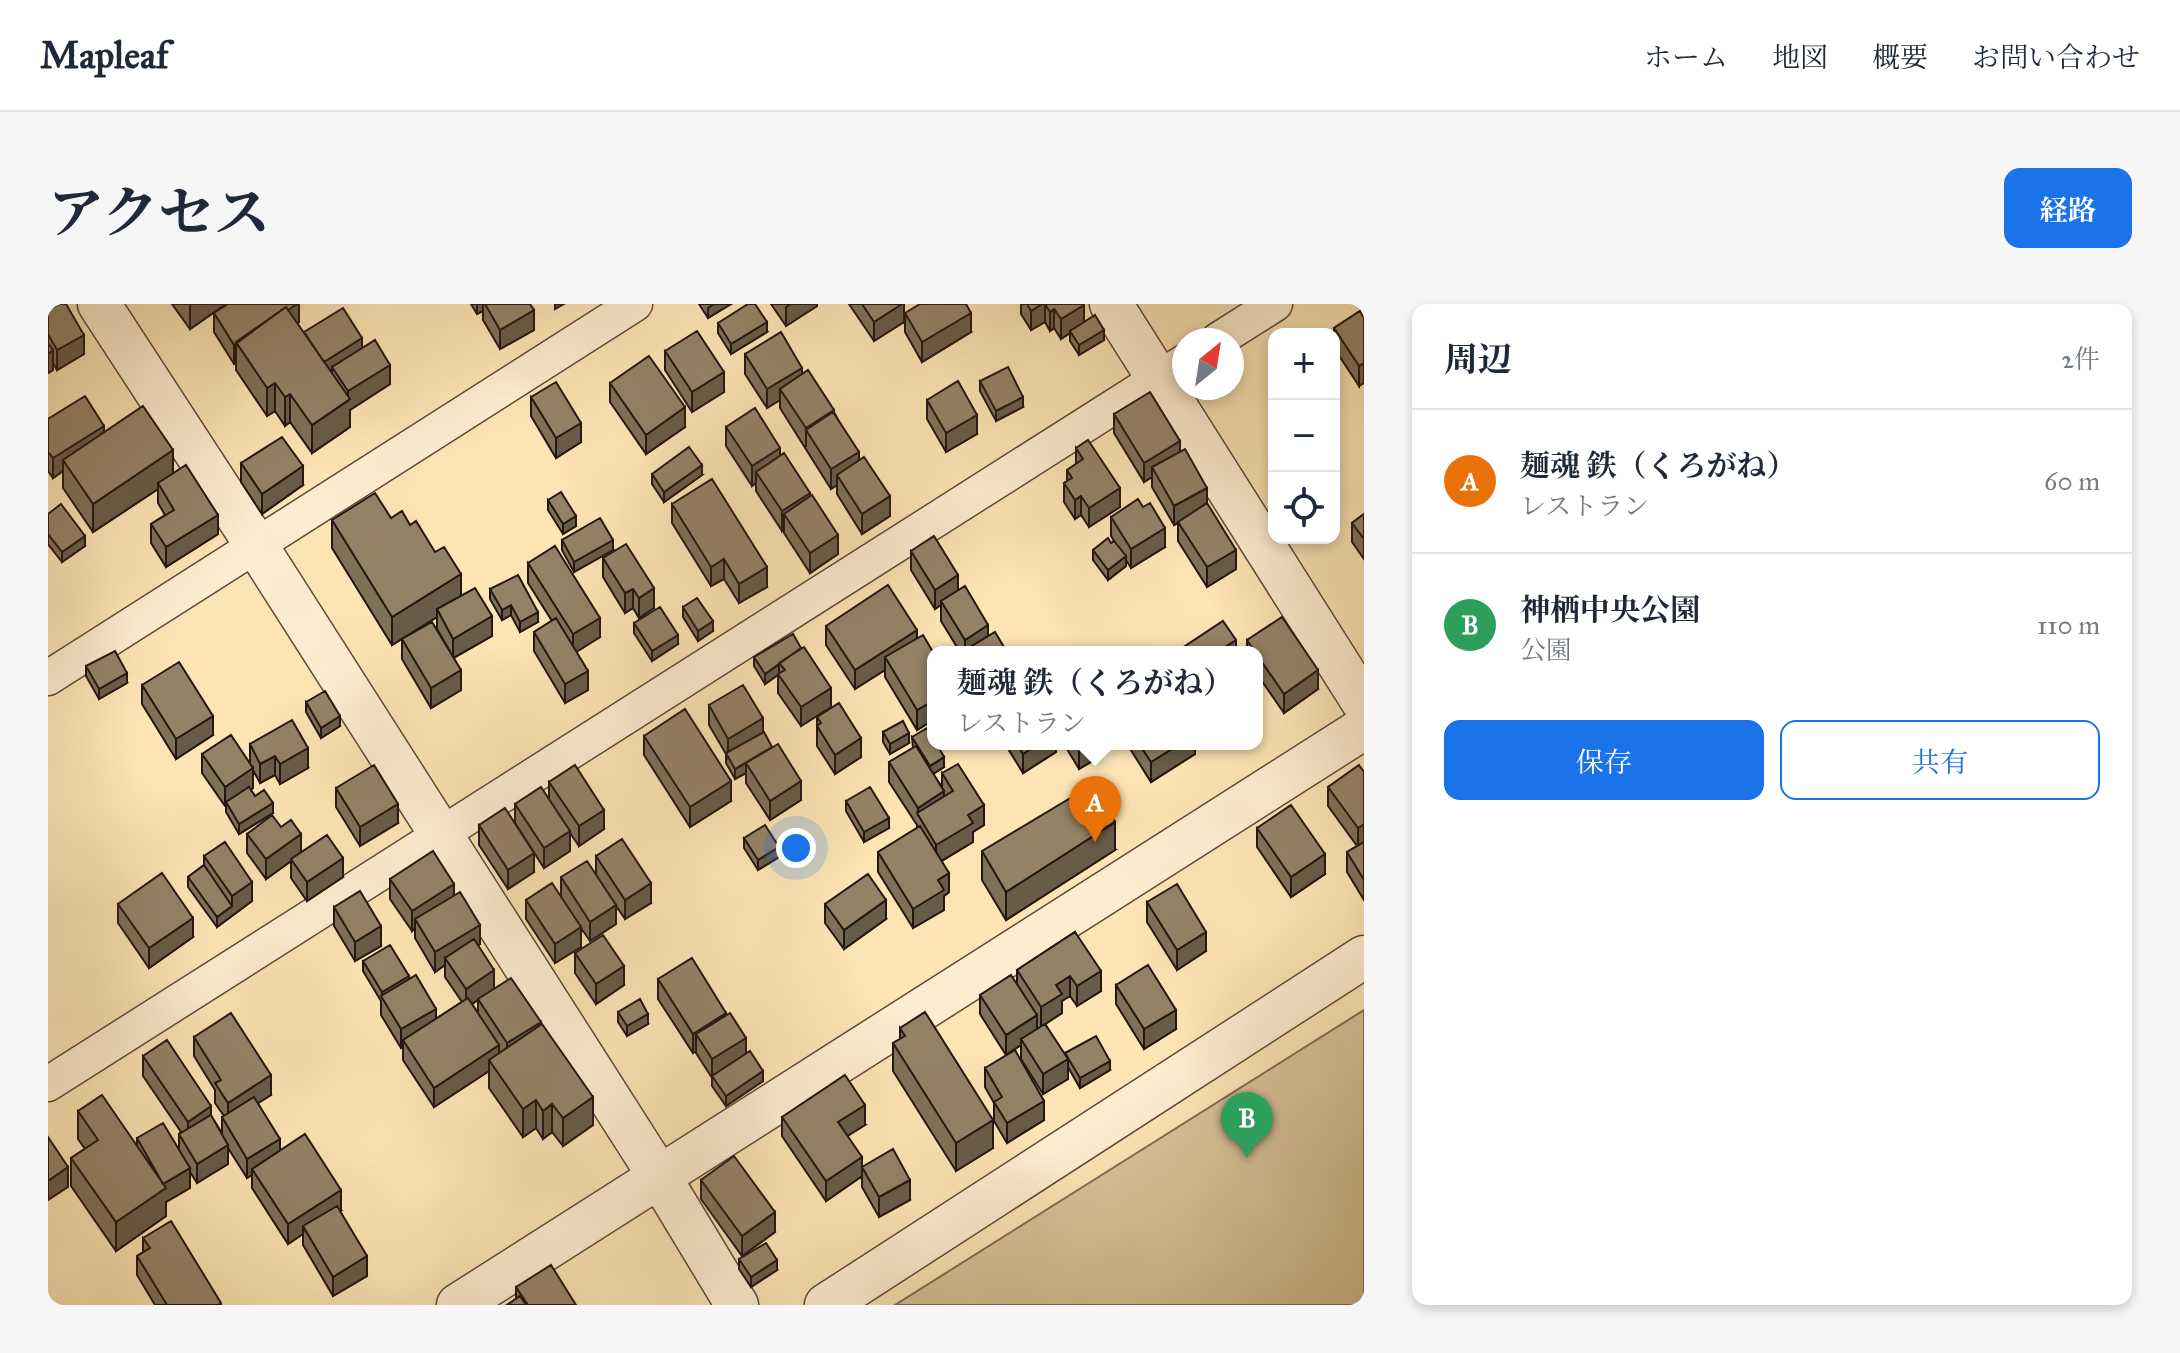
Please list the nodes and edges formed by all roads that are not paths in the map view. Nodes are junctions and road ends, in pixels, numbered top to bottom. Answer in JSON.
{"nodes":[{"id":1,"x":99,"y":304,"type":"edge"},
{"id":2,"x":635,"y":304,"type":"edge"},
{"id":3,"x":1111,"y":304,"type":"edge"},
{"id":4,"x":1275,"y":304,"type":"edge"},
{"id":5,"x":1237,"y":328,"type":"edge"},
{"id":6,"x":1171,"y":370,"type":"edge"},
{"id":7,"x":256,"y":545,"type":"junction"},
{"id":8,"x":48,"y":678,"type":"edge"},
{"id":9,"x":1364,"y":704,"type":"edge"},
{"id":10,"x":1364,"y":728,"type":"edge"},
{"id":11,"x":441,"y":835,"type":"junction"},
{"id":12,"x":1364,"y":957,"type":"edge"},
{"id":13,"x":48,"y":1084,"type":"edge"},
{"id":14,"x":659,"y":1176,"type":"junction"},
{"id":15,"x":458,"y":1305,"type":"edge"},
{"id":16,"x":737,"y":1305,"type":"edge"},
{"id":17,"x":826,"y":1305,"type":"edge"}],
"edges":[{"from":1,"to":7,"type":"street"},
{"from":2,"to":7,"type":"street"},
{"from":3,"to":6,"type":"street"},
{"from":4,"to":5,"type":"street"},
{"from":6,"to":9,"type":"street"},
{"from":6,"to":11,"type":"street"},
{"from":7,"to":8,"type":"street"},
{"from":7,"to":11,"type":"street"},
{"from":10,"to":14,"type":"street"},
{"from":11,"to":13,"type":"street"},
{"from":11,"to":14,"type":"street"},
{"from":12,"to":17,"type":"street"},
{"from":14,"to":15,"type":"street"},
{"from":14,"to":16,"type":"street"}]}
